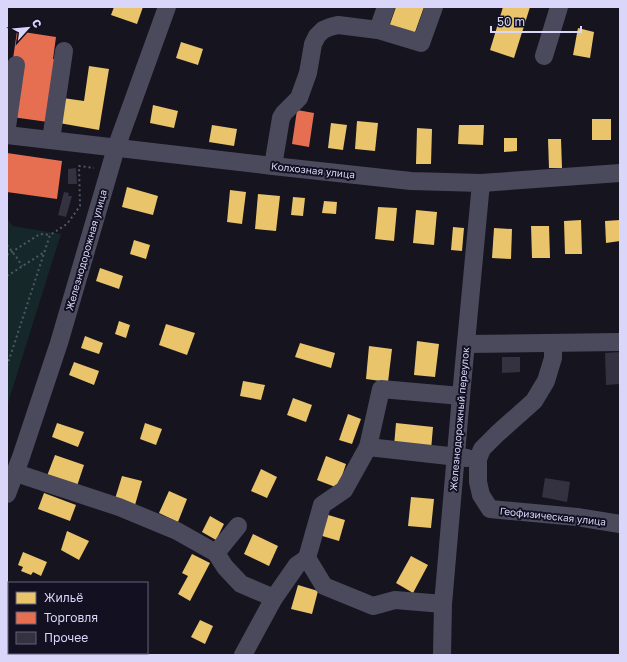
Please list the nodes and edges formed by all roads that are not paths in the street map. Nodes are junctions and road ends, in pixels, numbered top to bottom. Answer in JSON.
{"nodes":[{"id":1,"x":167,"y":7,"type":"edge"},
{"id":2,"x":386,"y":7,"type":"edge"},
{"id":3,"x":434,"y":7,"type":"edge"},
{"id":4,"x":559,"y":7,"type":"edge"},
{"id":5,"x":378,"y":30,"type":"junction"},
{"id":6,"x":64,"y":51,"type":"dead end"},
{"id":7,"x":544,"y":56,"type":"dead end"},
{"id":8,"x":16,"y":65,"type":"dead end"},
{"id":9,"x":7,"y":127,"type":"edge"},
{"id":10,"x":7,"y":135,"type":"edge"},
{"id":11,"x":51,"y":140,"type":"junction"},
{"id":12,"x":116,"y":148,"type":"junction"},
{"id":13,"x":273,"y":166,"type":"junction"},
{"id":14,"x":620,"y":173,"type":"edge"},
{"id":15,"x":481,"y":183,"type":"junction"},
{"id":16,"x":620,"y":342,"type":"edge"},
{"id":17,"x":466,"y":344,"type":"junction"},
{"id":18,"x":553,"y":344,"type":"junction"},
{"id":19,"x":461,"y":396,"type":"junction"},
{"id":20,"x":368,"y":447,"type":"junction"},
{"id":21,"x":456,"y":456,"type":"junction"},
{"id":22,"x":478,"y":459,"type":"junction"},
{"id":23,"x":15,"y":461,"type":"edge"},
{"id":24,"x":7,"y":494,"type":"edge"},
{"id":25,"x":620,"y":524,"type":"edge"},
{"id":26,"x":238,"y":526,"type":"dead end"},
{"id":27,"x":216,"y":553,"type":"junction"},
{"id":28,"x":308,"y":558,"type":"junction"},
{"id":29,"x":274,"y":598,"type":"junction"},
{"id":30,"x":443,"y":604,"type":"junction"},
{"id":31,"x":243,"y":655,"type":"edge"},
{"id":32,"x":442,"y":655,"type":"edge"}],
"edges":[{"from":1,"to":12,"type":"street","name":"Железнодорожная улица"},
{"from":2,"to":5,"type":"street"},
{"from":3,"to":5,"type":"street"},
{"from":4,"to":7,"type":"street"},
{"from":5,"to":13,"type":"street"},
{"from":6,"to":11,"type":"street"},
{"from":8,"to":9,"type":"street"},
{"from":10,"to":11,"type":"street","name":"Колхозная улица"},
{"from":11,"to":12,"type":"street","name":"Колхозная улица"},
{"from":12,"to":13,"type":"street","name":"Колхозная улица"},
{"from":12,"to":23,"type":"street","name":"Железнодорожная улица"},
{"from":13,"to":15,"type":"street","name":"Колхозная улица"},
{"from":14,"to":15,"type":"street","name":"Колхозная улица"},
{"from":15,"to":17,"type":"street","name":"Железнодорожный переулок"},
{"from":16,"to":18,"type":"street"},
{"from":17,"to":18,"type":"street"},
{"from":17,"to":19,"type":"street","name":"Железнодорожный переулок"},
{"from":18,"to":22,"type":"street"},
{"from":19,"to":20,"type":"street"},
{"from":19,"to":21,"type":"street","name":"Железнодорожный переулок"},
{"from":20,"to":21,"type":"street"},
{"from":20,"to":28,"type":"street"},
{"from":21,"to":22,"type":"street"},
{"from":21,"to":30,"type":"street","name":"Железнодорожный переулок"},
{"from":22,"to":25,"type":"street","name":"Геофизическая улица"},
{"from":23,"to":24,"type":"street","name":"Железнодорожная улица"},
{"from":23,"to":27,"type":"street"},
{"from":26,"to":27,"type":"street"},
{"from":27,"to":29,"type":"street"},
{"from":28,"to":29,"type":"street"},
{"from":28,"to":30,"type":"street"},
{"from":29,"to":31,"type":"street"},
{"from":30,"to":32,"type":"street","name":"Железнодорожный переулок"}]}
